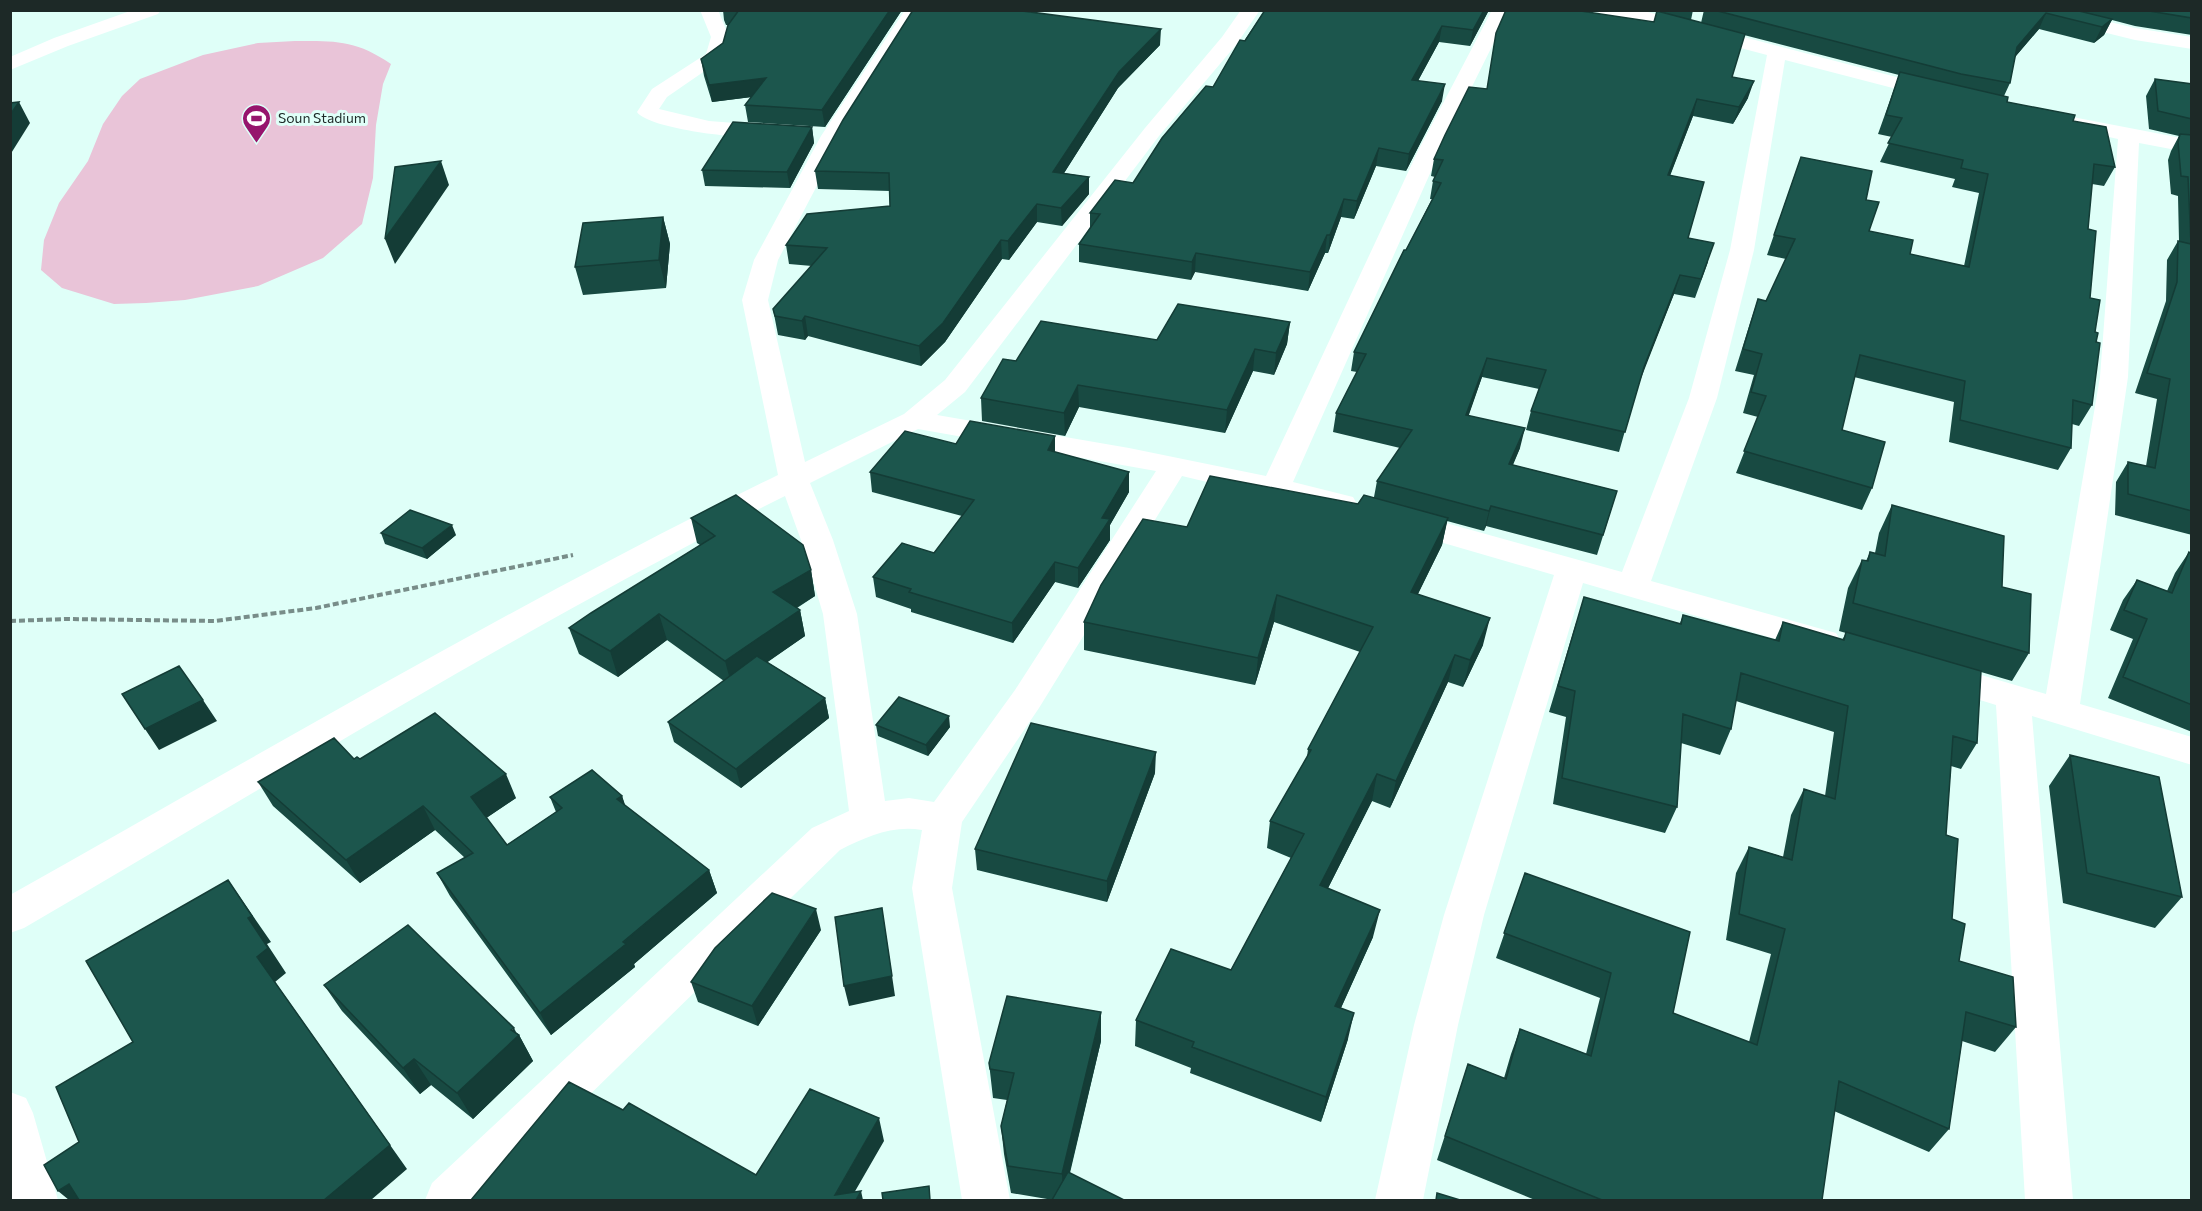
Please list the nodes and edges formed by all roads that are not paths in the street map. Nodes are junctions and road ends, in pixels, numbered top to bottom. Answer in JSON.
{"nodes":[{"id":1,"x":152,"y":10,"type":"edge"},
{"id":2,"x":709,"y":10,"type":"edge"},
{"id":3,"x":914,"y":10,"type":"edge"},
{"id":4,"x":1251,"y":10,"type":"edge"},
{"id":5,"x":1501,"y":10,"type":"edge"},
{"id":6,"x":1606,"y":10,"type":"edge"},
{"id":7,"x":2036,"y":10,"type":"edge"},
{"id":8,"x":1633,"y":12,"type":"edge"},
{"id":9,"x":2192,"y":43,"type":"edge"},
{"id":10,"x":1777,"y":51,"type":"junction"},
{"id":11,"x":10,"y":64,"type":"edge"},
{"id":12,"x":1953,"y":98,"type":"edge"},
{"id":13,"x":2047,"y":117,"type":"edge"},
{"id":14,"x":2129,"y":134,"type":"junction"},
{"id":15,"x":812,"y":135,"type":"junction"},
{"id":16,"x":2192,"y":147,"type":"edge"},
{"id":17,"x":914,"y":420,"type":"junction"},
{"id":18,"x":1174,"y":466,"type":"junction"},
{"id":19,"x":794,"y":480,"type":"junction"},
{"id":20,"x":1276,"y":486,"type":"junction"},
{"id":21,"x":1572,"y":568,"type":"junction"},
{"id":22,"x":1633,"y":585,"type":"junction"},
{"id":23,"x":1852,"y":649,"type":"edge"},
{"id":24,"x":1909,"y":666,"type":"edge"},
{"id":25,"x":2013,"y":696,"type":"junction"},
{"id":26,"x":2061,"y":710,"type":"junction"},
{"id":27,"x":2192,"y":751,"type":"edge"},
{"id":28,"x":869,"y":819,"type":"junction"},
{"id":29,"x":944,"y":819,"type":"junction"},
{"id":30,"x":10,"y":916,"type":"edge"},
{"id":31,"x":10,"y":1113,"type":"edge"},
{"id":32,"x":34,"y":1200,"type":"edge"},
{"id":33,"x":449,"y":1200,"type":"edge"},
{"id":34,"x":986,"y":1200,"type":"edge"},
{"id":35,"x":1399,"y":1200,"type":"edge"},
{"id":36,"x":2049,"y":1200,"type":"edge"}],
"edges":[{"from":1,"to":11,"type":"street"},
{"from":2,"to":15,"type":"street"},
{"from":3,"to":15,"type":"street"},
{"from":4,"to":17,"type":"street"},
{"from":5,"to":20,"type":"street"},
{"from":6,"to":8,"type":"street"},
{"from":7,"to":9,"type":"street"},
{"from":8,"to":10,"type":"street"},
{"from":10,"to":12,"type":"street"},
{"from":10,"to":22,"type":"street"},
{"from":13,"to":14,"type":"street"},
{"from":14,"to":16,"type":"street"},
{"from":14,"to":26,"type":"street"},
{"from":15,"to":19,"type":"street"},
{"from":17,"to":18,"type":"street"},
{"from":17,"to":19,"type":"street"},
{"from":18,"to":20,"type":"street"},
{"from":18,"to":29,"type":"street"},
{"from":19,"to":28,"type":"street"},
{"from":19,"to":30,"type":"street"},
{"from":20,"to":21,"type":"street"},
{"from":21,"to":22,"type":"street"},
{"from":21,"to":35,"type":"street"},
{"from":22,"to":23,"type":"street"},
{"from":24,"to":25,"type":"street"},
{"from":25,"to":26,"type":"street"},
{"from":25,"to":36,"type":"street"},
{"from":26,"to":27,"type":"street"},
{"from":28,"to":29,"type":"street"},
{"from":28,"to":33,"type":"street"},
{"from":29,"to":34,"type":"street"},
{"from":31,"to":32,"type":"street"}]}
